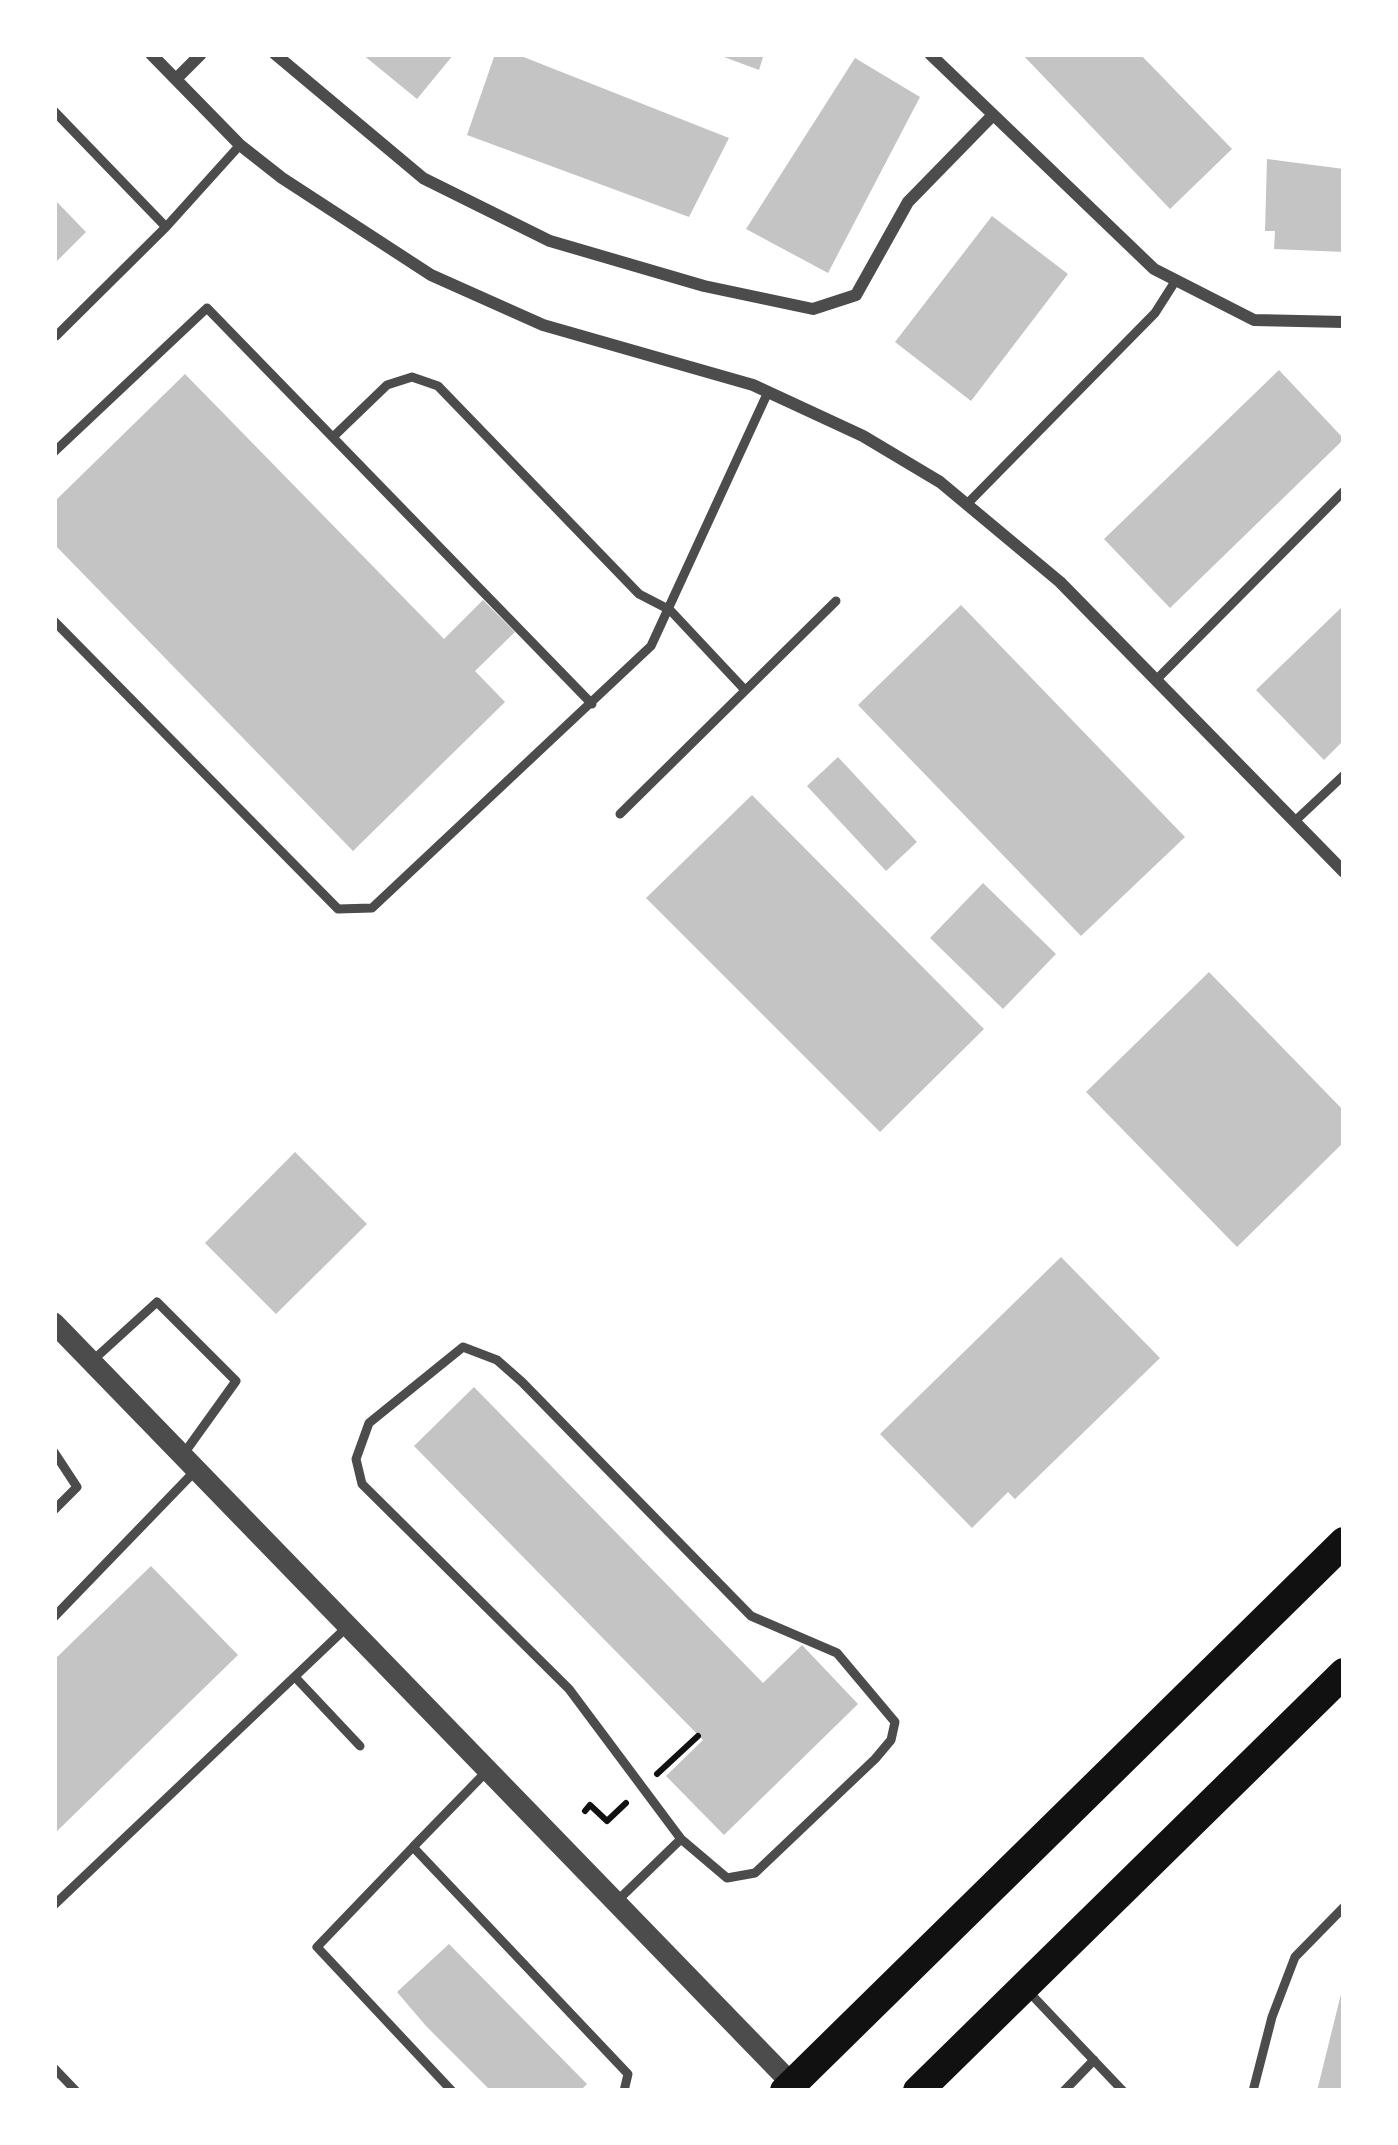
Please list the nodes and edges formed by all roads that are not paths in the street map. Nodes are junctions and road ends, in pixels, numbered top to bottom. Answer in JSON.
{"nodes":[{"id":1,"x":152,"y":54,"type":"edge"},
{"id":2,"x":201,"y":54,"type":"edge"},
{"id":3,"x":274,"y":54,"type":"edge"},
{"id":4,"x":930,"y":54,"type":"edge"},
{"id":5,"x":176,"y":79,"type":"junction"},
{"id":6,"x":54,"y":112,"type":"edge"},
{"id":7,"x":991,"y":117,"type":"junction"},
{"id":8,"x":240,"y":145,"type":"junction"},
{"id":9,"x":166,"y":227,"type":"junction"},
{"id":10,"x":1176,"y":280,"type":"junction"},
{"id":11,"x":1344,"y":322,"type":"edge"},
{"id":12,"x":56,"y":336,"type":"edge"},
{"id":13,"x":768,"y":392,"type":"junction"},
{"id":14,"x":333,"y":437,"type":"junction"},
{"id":15,"x":54,"y":452,"type":"edge"},
{"id":16,"x":1344,"y":490,"type":"edge"},
{"id":17,"x":969,"y":502,"type":"junction"},
{"id":18,"x":836,"y":601,"type":"dead end"},
{"id":19,"x":670,"y":610,"type":"junction"},
{"id":20,"x":54,"y":621,"type":"edge"},
{"id":21,"x":1156,"y":680,"type":"junction"},
{"id":22,"x":745,"y":690,"type":"junction"},
{"id":23,"x":592,"y":704,"type":"junction"},
{"id":24,"x":1344,"y":775,"type":"edge"},
{"id":25,"x":620,"y":814,"type":"dead end"},
{"id":26,"x":1294,"y":821,"type":"junction"},
{"id":27,"x":1344,"y":872,"type":"edge"},
{"id":28,"x":54,"y":1323,"type":"edge"},
{"id":29,"x":91,"y":1362,"type":"junction"},
{"id":30,"x":54,"y":1452,"type":"edge"},
{"id":31,"x":189,"y":1462,"type":"junction"},
{"id":32,"x":54,"y":1510,"type":"edge"},
{"id":33,"x":1344,"y":1542,"type":"edge"},
{"id":34,"x":54,"y":1617,"type":"edge"},
{"id":35,"x":348,"y":1626,"type":"junction"},
{"id":36,"x":1344,"y":1673,"type":"edge"},
{"id":37,"x":295,"y":1677,"type":"junction"},
{"id":38,"x":360,"y":1746,"type":"dead end"},
{"id":39,"x":488,"y":1770,"type":"junction"},
{"id":40,"x":681,"y":1839,"type":"junction"},
{"id":41,"x":413,"y":1847,"type":"junction"},
{"id":42,"x":616,"y":1902,"type":"junction"},
{"id":43,"x":54,"y":1905,"type":"edge"},
{"id":44,"x":1344,"y":1907,"type":"edge"},
{"id":45,"x":1024,"y":1987,"type":"junction"},
{"id":46,"x":1094,"y":2060,"type":"junction"},
{"id":47,"x":54,"y":2068,"type":"edge"},
{"id":48,"x":792,"y":2089,"type":"edge"},
{"id":49,"x":76,"y":2091,"type":"edge"},
{"id":50,"x":452,"y":2091,"type":"edge"},
{"id":51,"x":624,"y":2091,"type":"edge"},
{"id":52,"x":918,"y":2091,"type":"edge"},
{"id":53,"x":1064,"y":2091,"type":"edge"},
{"id":54,"x":1123,"y":2091,"type":"edge"},
{"id":55,"x":1253,"y":2091,"type":"edge"}],
"edges":[{"from":1,"to":5,"type":"street"},
{"from":2,"to":5,"type":"street"},
{"from":3,"to":7,"type":"street"},
{"from":4,"to":7,"type":"street"},
{"from":5,"to":8,"type":"street"},
{"from":6,"to":9,"type":"lane"},
{"from":7,"to":10,"type":"street"},
{"from":8,"to":9,"type":"lane"},
{"from":8,"to":13,"type":"street"},
{"from":9,"to":12,"type":"lane"},
{"from":10,"to":11,"type":"street"},
{"from":10,"to":17,"type":"lane"},
{"from":13,"to":17,"type":"street"},
{"from":13,"to":19,"type":"lane"},
{"from":14,"to":15,"type":"lane"},
{"from":14,"to":19,"type":"lane"},
{"from":14,"to":23,"type":"lane"},
{"from":16,"to":21,"type":"lane"},
{"from":17,"to":21,"type":"street"},
{"from":18,"to":22,"type":"lane"},
{"from":19,"to":22,"type":"lane"},
{"from":19,"to":23,"type":"lane"},
{"from":20,"to":23,"type":"lane"},
{"from":21,"to":26,"type":"street"},
{"from":22,"to":25,"type":"lane"},
{"from":24,"to":26,"type":"lane"},
{"from":26,"to":27,"type":"street"},
{"from":28,"to":29,"type":"street"},
{"from":29,"to":31,"type":"street"},
{"from":29,"to":31,"type":"lane"},
{"from":30,"to":32,"type":"lane"},
{"from":31,"to":34,"type":"lane"},
{"from":31,"to":35,"type":"street"},
{"from":33,"to":48,"type":"main road"},
{"from":35,"to":37,"type":"lane"},
{"from":35,"to":39,"type":"street"},
{"from":36,"to":45,"type":"main road"},
{"from":37,"to":38,"type":"lane"},
{"from":37,"to":43,"type":"lane"},
{"from":39,"to":41,"type":"lane"},
{"from":39,"to":42,"type":"street"},
{"from":40,"to":40,"type":"lane"},
{"from":40,"to":42,"type":"lane"},
{"from":41,"to":50,"type":"lane"},
{"from":41,"to":51,"type":"lane"},
{"from":42,"to":48,"type":"street"},
{"from":44,"to":55,"type":"lane"},
{"from":45,"to":46,"type":"lane"},
{"from":45,"to":52,"type":"main road"},
{"from":46,"to":53,"type":"lane"},
{"from":46,"to":54,"type":"lane"},
{"from":47,"to":49,"type":"lane"}]}
